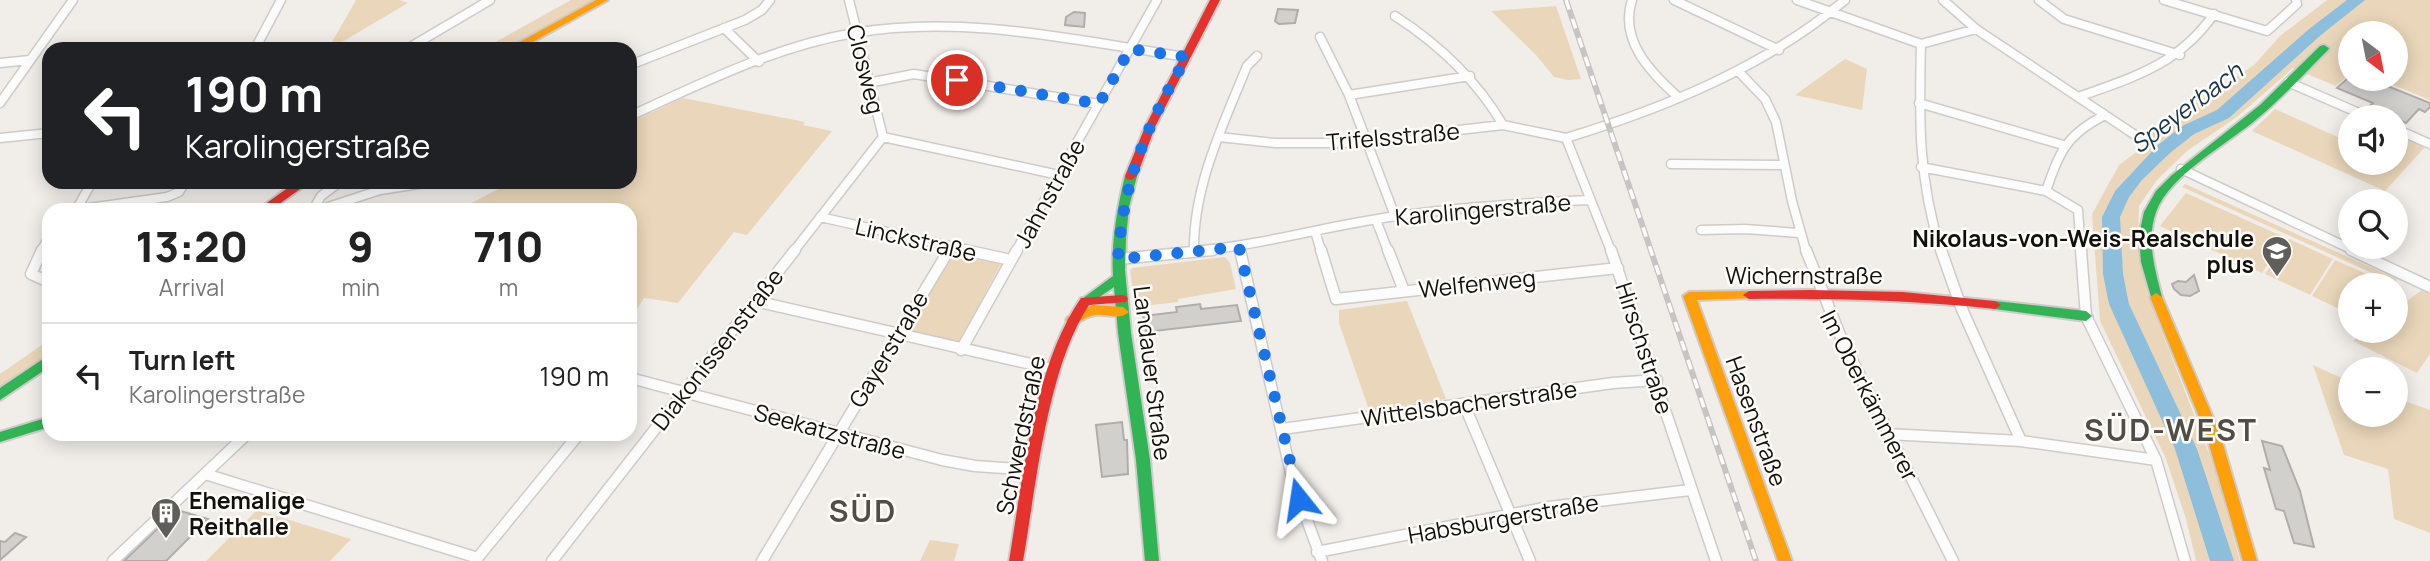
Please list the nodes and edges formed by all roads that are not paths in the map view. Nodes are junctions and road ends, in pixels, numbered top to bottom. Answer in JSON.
{"nodes":[{"id":1,"x":73,"y":0,"type":"edge"},
{"id":2,"x":281,"y":0,"type":"edge"},
{"id":3,"x":490,"y":0,"type":"edge"},
{"id":4,"x":603,"y":0,"type":"edge"},
{"id":5,"x":769,"y":0,"type":"edge"},
{"id":6,"x":849,"y":0,"type":"edge"},
{"id":7,"x":1157,"y":0,"type":"edge"},
{"id":8,"x":1215,"y":0,"type":"edge"},
{"id":9,"x":1632,"y":0,"type":"edge"},
{"id":10,"x":1674,"y":0,"type":"edge"},
{"id":11,"x":1797,"y":0,"type":"edge"},
{"id":12,"x":1845,"y":0,"type":"edge"},
{"id":13,"x":1943,"y":0,"type":"edge"},
{"id":14,"x":2039,"y":0,"type":"edge"},
{"id":15,"x":2164,"y":0,"type":"edge"},
{"id":16,"x":2296,"y":0,"type":"edge"},
{"id":17,"x":1831,"y":12,"type":"junction"},
{"id":18,"x":2214,"y":14,"type":"junction"},
{"id":19,"x":1395,"y":16,"type":"dead end"},
{"id":20,"x":724,"y":28,"type":"junction"},
{"id":21,"x":1976,"y":29,"type":"junction"},
{"id":22,"x":855,"y":33,"type":"junction"},
{"id":23,"x":1320,"y":37,"type":"dead end"},
{"id":24,"x":43,"y":42,"type":"edge"},
{"id":25,"x":259,"y":42,"type":"edge"},
{"id":26,"x":419,"y":42,"type":"edge"},
{"id":27,"x":525,"y":42,"type":"edge"},
{"id":28,"x":42,"y":43,"type":"edge"},
{"id":29,"x":1921,"y":44,"type":"junction"},
{"id":30,"x":2324,"y":48,"type":"dead end"},
{"id":31,"x":1130,"y":49,"type":"junction"},
{"id":32,"x":1779,"y":50,"type":"junction"},
{"id":33,"x":2180,"y":54,"type":"junction"},
{"id":34,"x":1187,"y":57,"type":"junction"},
{"id":35,"x":1257,"y":57,"type":"dead end"},
{"id":36,"x":30,"y":60,"type":"junction"},
{"id":37,"x":637,"y":62,"type":"edge"},
{"id":38,"x":759,"y":62,"type":"junction"},
{"id":39,"x":0,"y":63,"type":"edge"},
{"id":40,"x":1739,"y":72,"type":"junction"},
{"id":41,"x":1470,"y":76,"type":"junction"},
{"id":42,"x":2288,"y":82,"type":"junction"},
{"id":43,"x":869,"y":83,"type":"junction"},
{"id":44,"x":1349,"y":94,"type":"junction"},
{"id":45,"x":1678,"y":97,"type":"junction"},
{"id":46,"x":2078,"y":97,"type":"junction"},
{"id":47,"x":0,"y":103,"type":"edge"},
{"id":48,"x":1919,"y":103,"type":"junction"},
{"id":49,"x":1099,"y":104,"type":"junction"},
{"id":50,"x":2341,"y":105,"type":"edge"},
{"id":51,"x":637,"y":113,"type":"edge"},
{"id":52,"x":2105,"y":115,"type":"junction"},
{"id":53,"x":1503,"y":125,"type":"junction"},
{"id":54,"x":42,"y":134,"type":"edge"},
{"id":55,"x":2408,"y":134,"type":"edge"},
{"id":56,"x":2134,"y":135,"type":"dead end"},
{"id":57,"x":883,"y":137,"type":"junction"},
{"id":58,"x":1219,"y":137,"type":"junction"},
{"id":59,"x":0,"y":138,"type":"edge"},
{"id":60,"x":1566,"y":138,"type":"junction"},
{"id":61,"x":1368,"y":142,"type":"junction"},
{"id":62,"x":2430,"y":144,"type":"edge"},
{"id":63,"x":2063,"y":145,"type":"junction"},
{"id":64,"x":1671,"y":164,"type":"dead end"},
{"id":65,"x":1783,"y":164,"type":"junction"},
{"id":66,"x":1922,"y":167,"type":"junction"},
{"id":67,"x":2181,"y":169,"type":"junction"},
{"id":68,"x":1059,"y":175,"type":"junction"},
{"id":69,"x":181,"y":189,"type":"edge"},
{"id":70,"x":294,"y":189,"type":"edge"},
{"id":71,"x":330,"y":189,"type":"edge"},
{"id":72,"x":386,"y":189,"type":"edge"},
{"id":73,"x":2046,"y":191,"type":"junction"},
{"id":74,"x":1590,"y":200,"type":"junction"},
{"id":75,"x":125,"y":203,"type":"edge"},
{"id":76,"x":273,"y":203,"type":"edge"},
{"id":77,"x":317,"y":203,"type":"edge"},
{"id":78,"x":340,"y":203,"type":"edge"},
{"id":79,"x":1395,"y":216,"type":"junction"},
{"id":80,"x":820,"y":217,"type":"junction"},
{"id":81,"x":1376,"y":220,"type":"junction"},
{"id":82,"x":1701,"y":230,"type":"dead end"},
{"id":83,"x":1315,"y":231,"type":"junction"},
{"id":84,"x":1799,"y":233,"type":"junction"},
{"id":85,"x":951,"y":247,"type":"junction"},
{"id":86,"x":1239,"y":247,"type":"junction"},
{"id":87,"x":42,"y":250,"type":"edge"},
{"id":88,"x":1194,"y":252,"type":"junction"},
{"id":89,"x":1118,"y":259,"type":"junction"},
{"id":90,"x":1011,"y":260,"type":"junction"},
{"id":91,"x":1618,"y":268,"type":"junction"},
{"id":92,"x":1120,"y":278,"type":"junction"},
{"id":93,"x":42,"y":279,"type":"edge"},
{"id":94,"x":2430,"y":286,"type":"edge"},
{"id":95,"x":1404,"y":291,"type":"junction"},
{"id":96,"x":1819,"y":293,"type":"junction"},
{"id":97,"x":1689,"y":296,"type":"joint"},
{"id":98,"x":1958,"y":300,"type":"junction"},
{"id":99,"x":755,"y":301,"type":"junction"},
{"id":100,"x":1085,"y":301,"type":"junction"},
{"id":101,"x":1122,"y":305,"type":"junction"},
{"id":102,"x":2086,"y":316,"type":"junction"},
{"id":103,"x":1072,"y":320,"type":"junction"},
{"id":104,"x":896,"y":335,"type":"junction"},
{"id":105,"x":961,"y":350,"type":"junction"},
{"id":106,"x":42,"y":365,"type":"edge"},
{"id":107,"x":1053,"y":369,"type":"junction"},
{"id":108,"x":42,"y":375,"type":"edge"},
{"id":109,"x":637,"y":380,"type":"edge"},
{"id":110,"x":1657,"y":380,"type":"junction"},
{"id":111,"x":6,"y":391,"type":"edge"},
{"id":112,"x":683,"y":391,"type":"junction"},
{"id":113,"x":1464,"y":404,"type":"junction"},
{"id":114,"x":42,"y":424,"type":"edge"},
{"id":115,"x":1282,"y":429,"type":"junction"},
{"id":116,"x":838,"y":433,"type":"junction"},
{"id":117,"x":1887,"y":435,"type":"junction"},
{"id":118,"x":0,"y":437,"type":"edge"},
{"id":119,"x":240,"y":441,"type":"edge"},
{"id":120,"x":573,"y":441,"type":"edge"},
{"id":121,"x":2021,"y":441,"type":"junction"},
{"id":122,"x":2157,"y":460,"type":"junction"},
{"id":123,"x":1032,"y":470,"type":"junction"},
{"id":124,"x":205,"y":474,"type":"junction"},
{"id":125,"x":1690,"y":490,"type":"junction"},
{"id":126,"x":1511,"y":515,"type":"junction"},
{"id":127,"x":1320,"y":556,"type":"edge"},
{"id":128,"x":476,"y":559,"type":"edge"},
{"id":129,"x":113,"y":561,"type":"edge"},
{"id":130,"x":552,"y":561,"type":"edge"},
{"id":131,"x":762,"y":561,"type":"edge"},
{"id":132,"x":1016,"y":561,"type":"edge"},
{"id":133,"x":1152,"y":561,"type":"edge"},
{"id":134,"x":1530,"y":561,"type":"edge"},
{"id":135,"x":1716,"y":561,"type":"edge"},
{"id":136,"x":1785,"y":561,"type":"edge"},
{"id":137,"x":1953,"y":561,"type":"edge"},
{"id":138,"x":2185,"y":561,"type":"edge"},
{"id":139,"x":2250,"y":561,"type":"edge"}],
"edges":[{"from":1,"to":24,"type":"street"},
{"from":2,"to":25,"type":"street"},
{"from":3,"to":26,"type":"street"},
{"from":4,"to":27,"type":"street"},
{"from":5,"to":20,"type":"street"},
{"from":6,"to":22,"type":"street","name":"Closweg"},
{"from":7,"to":31,"type":"street","name":"Jahnstraße"},
{"from":8,"to":34,"type":"street","name":"Landauer Straße"},
{"from":9,"to":45,"type":"street"},
{"from":10,"to":32,"type":"street"},
{"from":11,"to":17,"type":"street"},
{"from":12,"to":17,"type":"street"},
{"from":13,"to":21,"type":"street"},
{"from":14,"to":33,"type":"street"},
{"from":15,"to":18,"type":"street"},
{"from":16,"to":18,"type":"street"},
{"from":17,"to":29,"type":"street"},
{"from":17,"to":32,"type":"street"},
{"from":18,"to":33,"type":"street"},
{"from":19,"to":41,"type":"street"},
{"from":20,"to":37,"type":"street"},
{"from":20,"to":38,"type":"street"},
{"from":21,"to":29,"type":"street"},
{"from":21,"to":46,"type":"street"},
{"from":22,"to":31,"type":"street"},
{"from":22,"to":38,"type":"street"},
{"from":22,"to":43,"type":"street","name":"Closweg"},
{"from":23,"to":44,"type":"street"},
{"from":28,"to":36,"type":"street"},
{"from":29,"to":48,"type":"street"},
{"from":30,"to":42,"type":"street"},
{"from":31,"to":34,"type":"street"},
{"from":31,"to":49,"type":"street","name":"Jahnstraße"},
{"from":32,"to":40,"type":"street"},
{"from":33,"to":46,"type":"street"},
{"from":34,"to":89,"type":"street","name":"Landauer Straße"},
{"from":35,"to":58,"type":"street"},
{"from":36,"to":39,"type":"street"},
{"from":36,"to":47,"type":"street"},
{"from":38,"to":51,"type":"street"},
{"from":40,"to":45,"type":"street"},
{"from":40,"to":65,"type":"street","name":"Im Oberkämmerer"},
{"from":41,"to":44,"type":"street"},
{"from":41,"to":53,"type":"street"},
{"from":42,"to":50,"type":"street"},
{"from":42,"to":67,"type":"street"},
{"from":43,"to":49,"type":"street"},
{"from":43,"to":57,"type":"street","name":"Closweg"},
{"from":44,"to":61,"type":"street"},
{"from":45,"to":60,"type":"street"},
{"from":46,"to":52,"type":"street"},
{"from":48,"to":63,"type":"street"},
{"from":48,"to":66,"type":"street"},
{"from":49,"to":68,"type":"street","name":"Jahnstraße"},
{"from":52,"to":56,"type":"street"},
{"from":52,"to":63,"type":"street"},
{"from":53,"to":60,"type":"street","name":"Trifelsstraße"},
{"from":53,"to":61,"type":"street","name":"Trifelsstraße"},
{"from":54,"to":59,"type":"street"},
{"from":55,"to":62,"type":"street"},
{"from":57,"to":68,"type":"street"},
{"from":57,"to":80,"type":"street","name":"Diakonissenstraße"},
{"from":58,"to":61,"type":"street","name":"Trifelsstraße"},
{"from":58,"to":88,"type":"street"},
{"from":60,"to":74,"type":"street","name":"Hirschstraße"},
{"from":61,"to":79,"type":"street"},
{"from":63,"to":73,"type":"street"},
{"from":64,"to":65,"type":"street"},
{"from":65,"to":84,"type":"street","name":"Im Oberkämmerer"},
{"from":66,"to":73,"type":"street"},
{"from":66,"to":98,"type":"street"},
{"from":67,"to":94,"type":"street"},
{"from":67,"to":139,"type":"street"},
{"from":68,"to":90,"type":"street","name":"Jahnstraße"},
{"from":69,"to":75,"type":"street"},
{"from":70,"to":76,"type":"street"},
{"from":71,"to":77,"type":"street"},
{"from":72,"to":78,"type":"street"},
{"from":73,"to":102,"type":"street"},
{"from":74,"to":79,"type":"street","name":"Karolingerstraße"},
{"from":74,"to":91,"type":"street","name":"Hirschstraße"},
{"from":79,"to":81,"type":"street","name":"Karolingerstraße"},
{"from":80,"to":85,"type":"street","name":"Linckstraße"},
{"from":80,"to":99,"type":"street","name":"Diakonissenstraße"},
{"from":81,"to":83,"type":"street","name":"Karolingerstraße"},
{"from":81,"to":95,"type":"street","name":"Karolingerstraße"},
{"from":82,"to":84,"type":"street"},
{"from":83,"to":86,"type":"street","name":"Karolingerstraße"},
{"from":83,"to":95,"type":"street","name":"Welfenweg"},
{"from":84,"to":96,"type":"street","name":"Im Oberkämmerer"},
{"from":85,"to":90,"type":"street","name":"Linckstraße"},
{"from":85,"to":104,"type":"street","name":"Gayerstraße"},
{"from":86,"to":88,"type":"street","name":"Karolingerstraße"},
{"from":86,"to":115,"type":"street"},
{"from":87,"to":93,"type":"street"},
{"from":88,"to":89,"type":"street","name":"Karolingerstraße"},
{"from":89,"to":92,"type":"street","name":"Landauer Straße"},
{"from":90,"to":105,"type":"street","name":"Jahnstraße"},
{"from":91,"to":95,"type":"street","name":"Welfenweg"},
{"from":91,"to":110,"type":"street","name":"Hirschstraße"},
{"from":92,"to":100,"type":"street","name":"Schwerdstraße"},
{"from":92,"to":101,"type":"street","name":"Landauer Straße"},
{"from":96,"to":97,"type":"street","name":"Wichernstraße"},
{"from":96,"to":98,"type":"street","name":"Wichernstraße"},
{"from":96,"to":117,"type":"street","name":"Im Oberkämmerer"},
{"from":97,"to":136,"type":"street","name":"Hasenstraße"},
{"from":98,"to":102,"type":"street","name":"Wichernstraße"},
{"from":98,"to":121,"type":"street"},
{"from":99,"to":104,"type":"street"},
{"from":99,"to":112,"type":"street","name":"Diakonissenstraße"},
{"from":100,"to":101,"type":"street"},
{"from":100,"to":103,"type":"street","name":"Schwerdstraße"},
{"from":101,"to":103,"type":"street"},
{"from":101,"to":133,"type":"street","name":"Landauer Straße"},
{"from":102,"to":122,"type":"street"},
{"from":103,"to":107,"type":"street","name":"Schwerdstraße"},
{"from":104,"to":105,"type":"street"},
{"from":104,"to":116,"type":"street","name":"Gayerstraße"},
{"from":105,"to":107,"type":"street"},
{"from":106,"to":111,"type":"street"},
{"from":107,"to":123,"type":"street","name":"Schwerdstraße"},
{"from":108,"to":111,"type":"street"},
{"from":109,"to":112,"type":"street","name":"Seekatzstraße"},
{"from":110,"to":113,"type":"street","name":"Wittelsbacherstraße"},
{"from":110,"to":125,"type":"street","name":"Hirschstraße"},
{"from":112,"to":116,"type":"street","name":"Seekatzstraße"},
{"from":112,"to":130,"type":"street","name":"Diakonissenstraße"},
{"from":113,"to":115,"type":"street","name":"Wittelsbacherstraße"},
{"from":113,"to":126,"type":"street"},
{"from":114,"to":118,"type":"street"},
{"from":115,"to":127,"type":"street"},
{"from":116,"to":123,"type":"street","name":"Seekatzstraße"},
{"from":116,"to":131,"type":"street","name":"Gayerstraße"},
{"from":117,"to":121,"type":"street"},
{"from":117,"to":137,"type":"street","name":"Im Oberkämmerer"},
{"from":119,"to":124,"type":"street"},
{"from":120,"to":128,"type":"street"},
{"from":121,"to":122,"type":"street"},
{"from":122,"to":138,"type":"street"},
{"from":123,"to":132,"type":"street","name":"Schwerdstraße"},
{"from":124,"to":128,"type":"street"},
{"from":124,"to":129,"type":"street"},
{"from":125,"to":126,"type":"street","name":"Habsburgerstraße"},
{"from":125,"to":135,"type":"street","name":"Hirschstraße"},
{"from":126,"to":127,"type":"street","name":"Habsburgerstraße"},
{"from":126,"to":134,"type":"street"}]}
